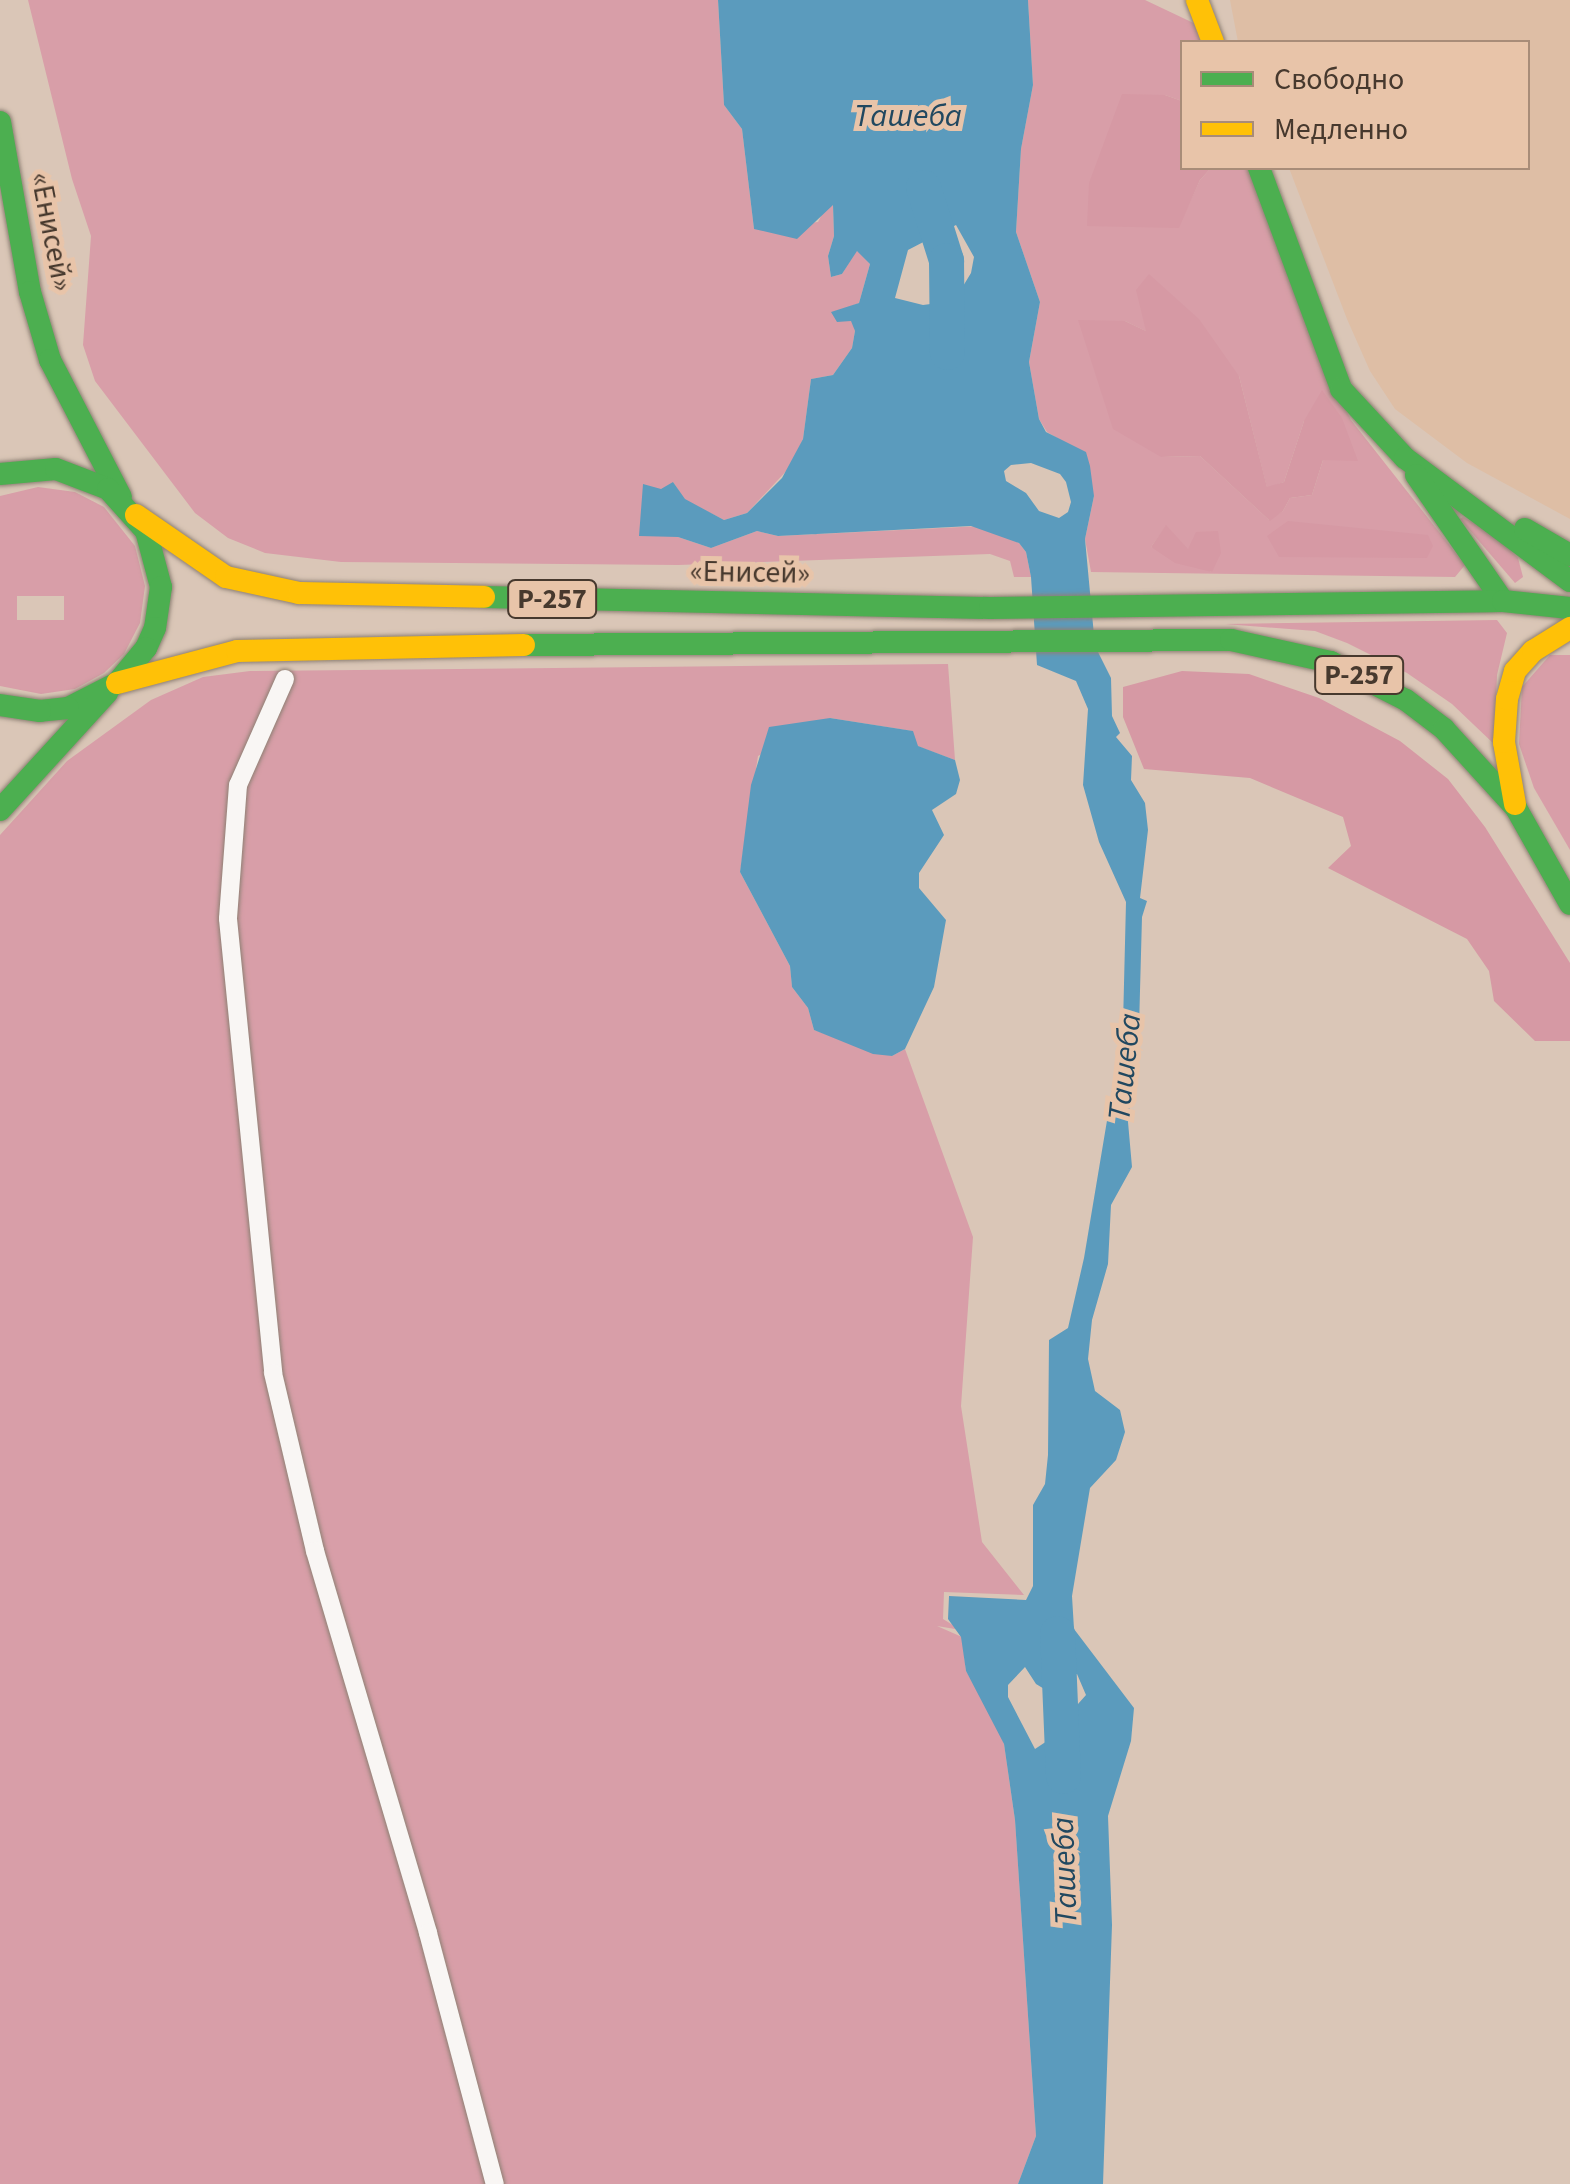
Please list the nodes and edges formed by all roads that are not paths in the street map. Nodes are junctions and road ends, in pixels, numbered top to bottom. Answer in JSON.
{"nodes":[{"id":1,"x":1197,"y":0,"type":"edge"},
{"id":2,"x":1212,"y":40,"type":"edge"},
{"id":3,"x":0,"y":122,"type":"edge"},
{"id":4,"x":1260,"y":170,"type":"edge"},
{"id":5,"x":1405,"y":458,"type":"junction"},
{"id":6,"x":0,"y":474,"type":"edge"},
{"id":7,"x":130,"y":508,"type":"junction"},
{"id":8,"x":1570,"y":555,"type":"edge"},
{"id":9,"x":1570,"y":581,"type":"edge"},
{"id":10,"x":1503,"y":601,"type":"junction"},
{"id":11,"x":1570,"y":608,"type":"edge"},
{"id":12,"x":1570,"y":628,"type":"edge"},
{"id":13,"x":285,"y":679,"type":"dead end"},
{"id":14,"x":117,"y":683,"type":"junction"},
{"id":15,"x":0,"y":705,"type":"edge"},
{"id":16,"x":1516,"y":808,"type":"junction"},
{"id":17,"x":0,"y":810,"type":"edge"},
{"id":18,"x":1564,"y":889,"type":"edge"},
{"id":19,"x":1570,"y":904,"type":"edge"},
{"id":20,"x":495,"y":2184,"type":"edge"}],
"edges":[{"from":1,"to":2,"type":"main road"},
{"from":3,"to":7,"type":"main road","name":"«Енисей»","number":"Р-257"},
{"from":4,"to":5,"type":"main road"},
{"from":5,"to":8,"type":"main road"},
{"from":5,"to":9,"type":"main road"},
{"from":5,"to":10,"type":"main road"},
{"from":6,"to":7,"type":"main road","name":"«Енисей»","number":"Р-257"},
{"from":7,"to":10,"type":"main road","name":"«Енисей»","number":"Р-257"},
{"from":7,"to":14,"type":"main road","name":"«Енисей»","number":"Р-257"},
{"from":10,"to":11,"type":"main road","name":"«Енисей»","number":"Р-257"},
{"from":12,"to":16,"type":"main road","name":"«Енисей»","number":"Р-257"},
{"from":13,"to":20,"type":"street"},
{"from":14,"to":15,"type":"main road","name":"«Енисей»","number":"Р-257"},
{"from":14,"to":16,"type":"main road","name":"«Енисей»","number":"Р-257"},
{"from":14,"to":17,"type":"main road"},
{"from":16,"to":18,"type":"main road","name":"«Енисей»","number":"Р-257"},
{"from":18,"to":19,"type":"main road","name":"«Енисей»","number":"Р-257"}]}
